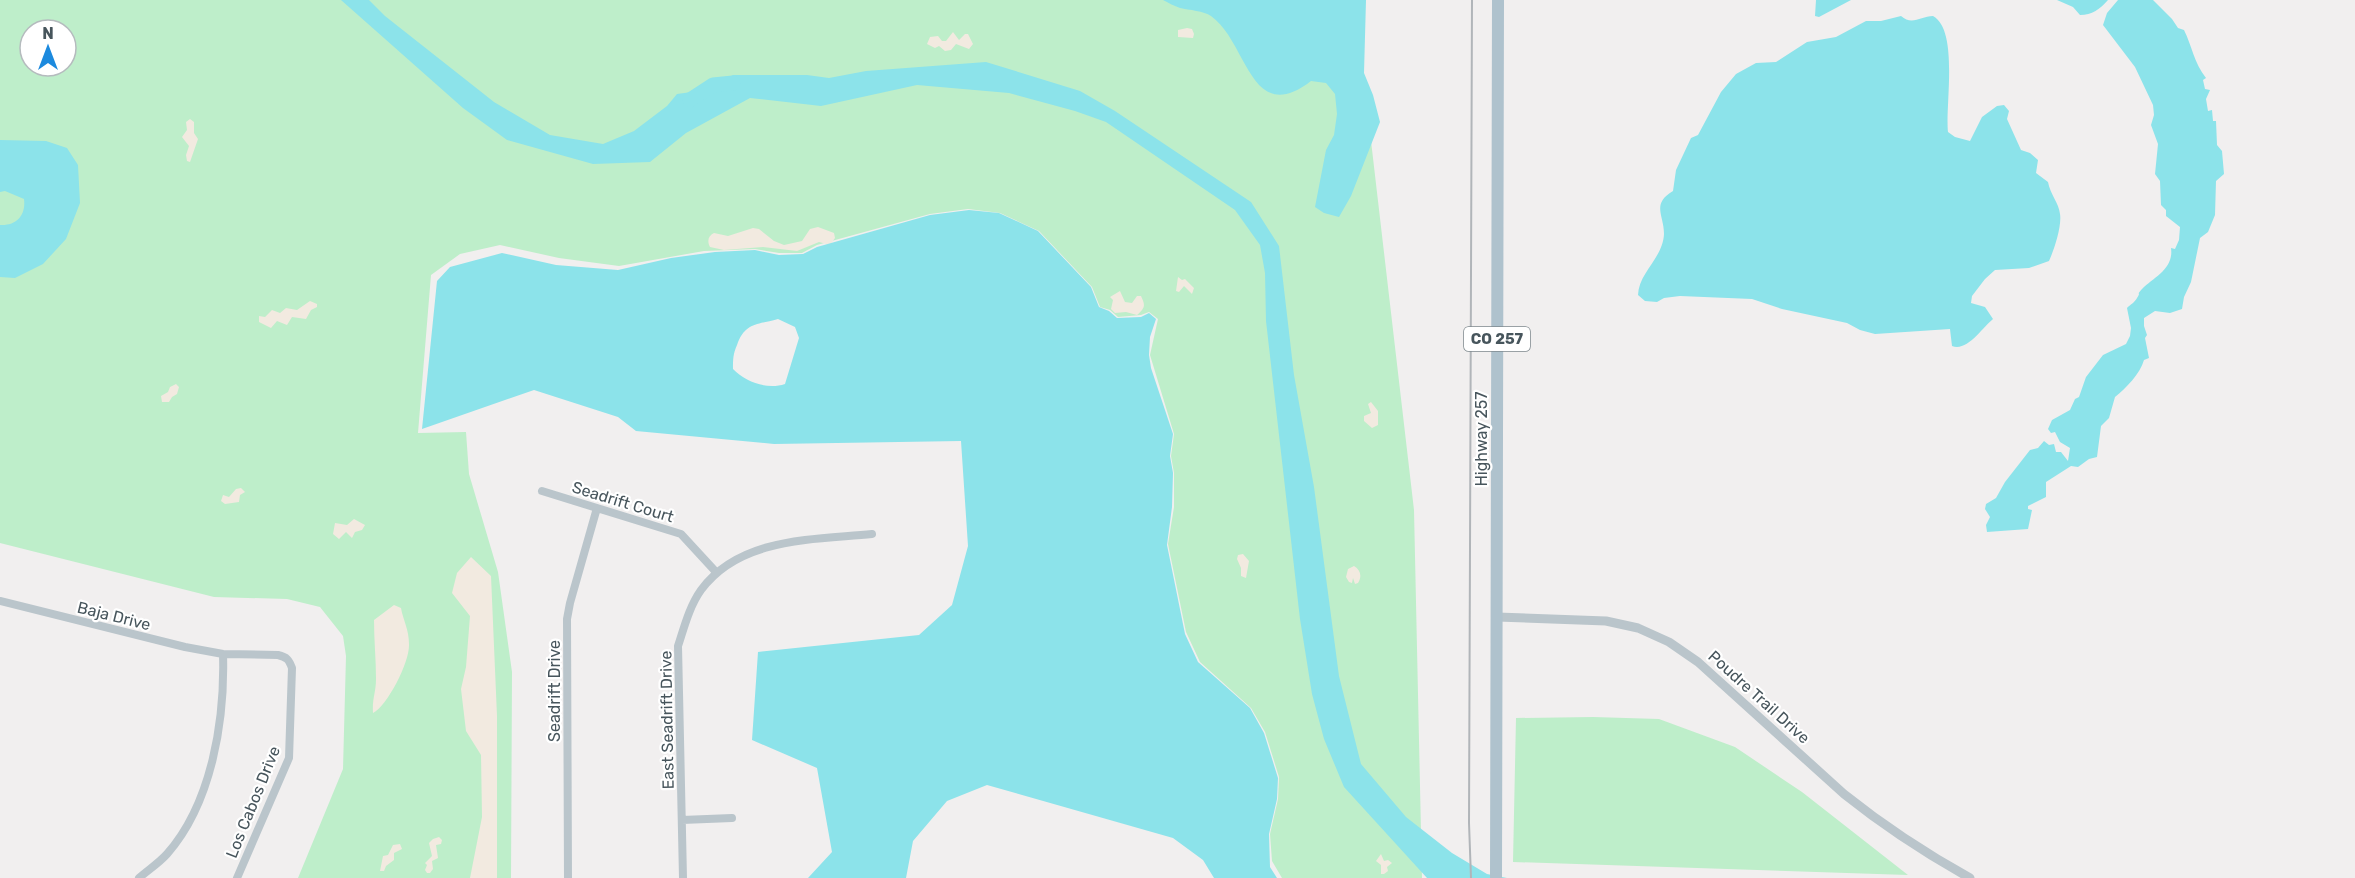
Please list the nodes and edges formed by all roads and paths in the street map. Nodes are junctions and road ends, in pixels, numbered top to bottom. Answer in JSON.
{"nodes":[{"id":1,"x":1498,"y":0,"type":"edge"},
{"id":2,"x":542,"y":491,"type":"dead end"},
{"id":3,"x":597,"y":508,"type":"junction"},
{"id":4,"x":872,"y":534,"type":"dead end"},
{"id":5,"x":716,"y":572,"type":"junction"},
{"id":6,"x":0,"y":601,"type":"edge"},
{"id":7,"x":1497,"y":617,"type":"junction"},
{"id":8,"x":223,"y":654,"type":"junction"},
{"id":9,"x":732,"y":818,"type":"dead end"},
{"id":10,"x":682,"y":820,"type":"junction"},
{"id":11,"x":139,"y":878,"type":"edge"},
{"id":12,"x":237,"y":878,"type":"edge"},
{"id":13,"x":568,"y":878,"type":"edge"},
{"id":14,"x":682,"y":878,"type":"edge"},
{"id":15,"x":1496,"y":878,"type":"edge"},
{"id":16,"x":1970,"y":878,"type":"edge"}],
"edges":[{"from":1,"to":7,"type":"main road","name":"Highway 257","number":"CO 257"},
{"from":2,"to":3,"type":"street","name":"Seadrift Court"},
{"from":3,"to":5,"type":"street","name":"Seadrift Court"},
{"from":3,"to":13,"type":"street","name":"Seadrift Drive"},
{"from":4,"to":5,"type":"street"},
{"from":5,"to":10,"type":"street","name":"East Seadrift Drive"},
{"from":6,"to":8,"type":"street","name":"Baja Drive"},
{"from":7,"to":15,"type":"main road","name":"Highway 257","number":"CO 257"},
{"from":7,"to":16,"type":"street","name":"Poudre Trail Drive"},
{"from":8,"to":11,"type":"street"},
{"from":8,"to":12,"type":"street","name":"Los Cabos Drive"},
{"from":9,"to":10,"type":"street"},
{"from":10,"to":14,"type":"street","name":"East Seadrift Drive"}]}
